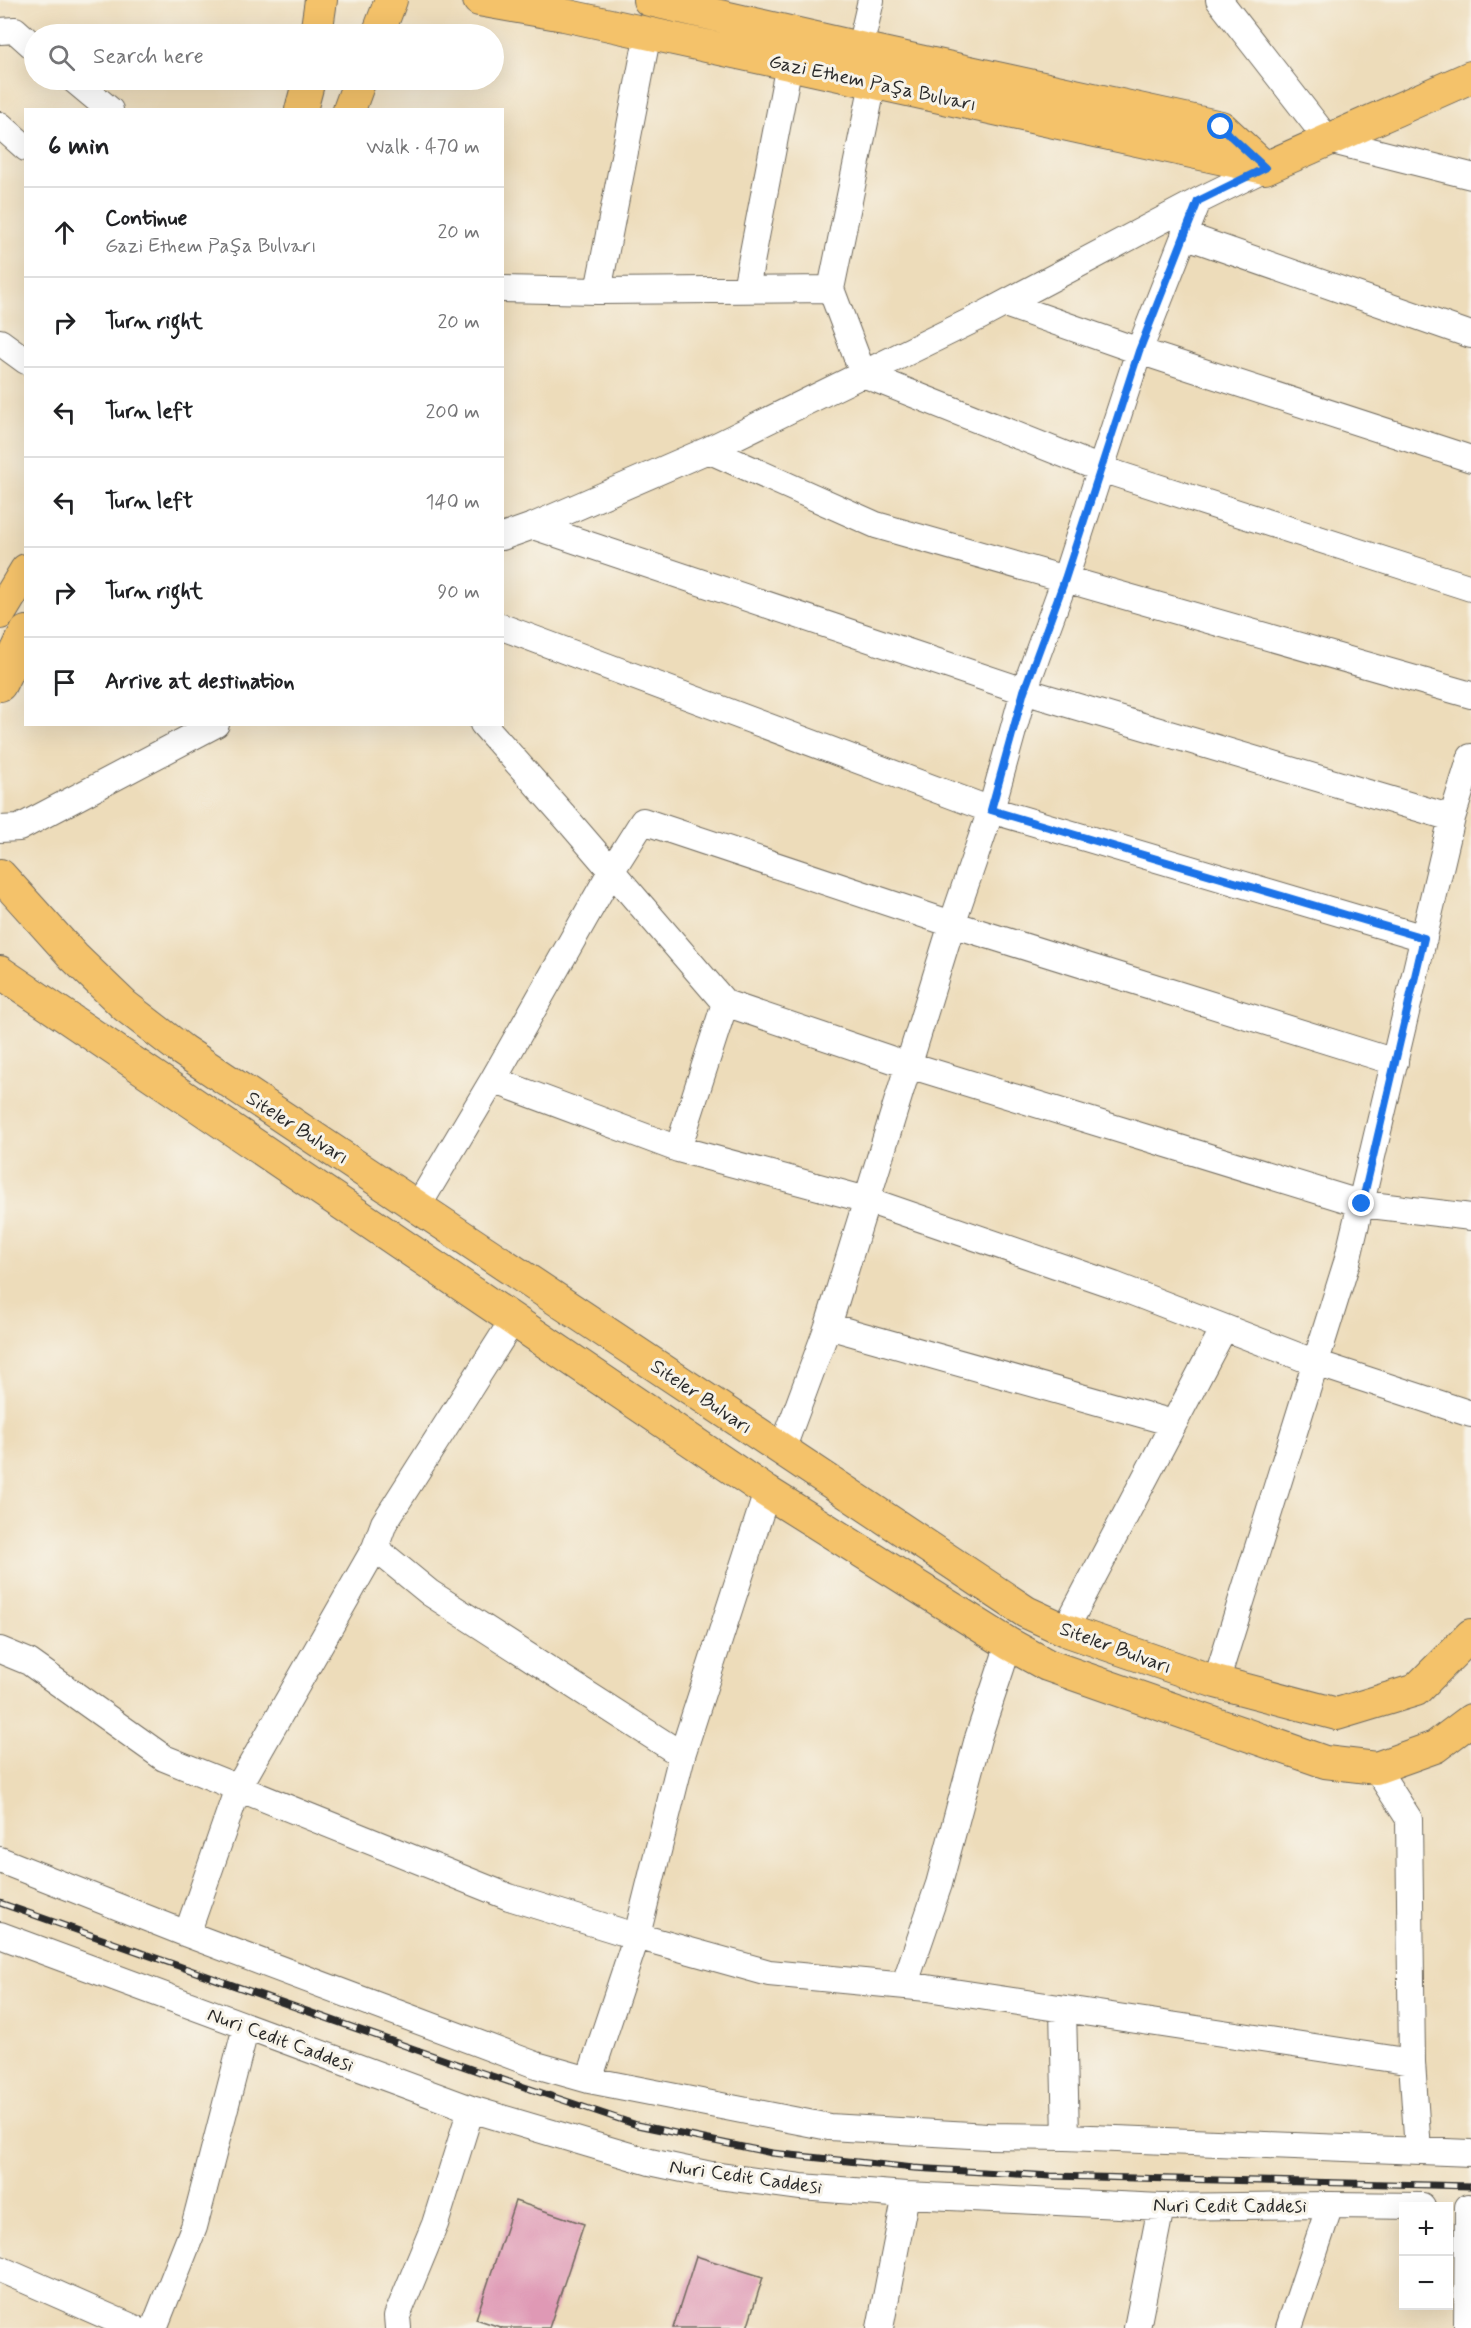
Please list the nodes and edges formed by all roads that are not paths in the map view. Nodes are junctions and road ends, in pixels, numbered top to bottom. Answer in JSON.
{"nodes":[{"id":1,"x":321,"y":0,"type":"edge"},
{"id":2,"x":391,"y":0,"type":"edge"},
{"id":3,"x":479,"y":0,"type":"edge"},
{"id":4,"x":652,"y":0,"type":"edge"},
{"id":5,"x":871,"y":0,"type":"edge"},
{"id":6,"x":1219,"y":0,"type":"edge"},
{"id":7,"x":738,"y":10,"type":"edge"},
{"id":8,"x":317,"y":24,"type":"edge"},
{"id":9,"x":382,"y":24,"type":"edge"},
{"id":10,"x":0,"y":31,"type":"edge"},
{"id":11,"x":648,"y":33,"type":"junction"},
{"id":12,"x":24,"y":38,"type":"edge"},
{"id":13,"x":860,"y":48,"type":"junction"},
{"id":14,"x":789,"y":64,"type":"junction"},
{"id":15,"x":1471,"y":77,"type":"edge"},
{"id":16,"x":873,"y":83,"type":"junction"},
{"id":17,"x":86,"y":90,"type":"edge"},
{"id":18,"x":306,"y":90,"type":"edge"},
{"id":19,"x":356,"y":90,"type":"edge"},
{"id":20,"x":108,"y":108,"type":"edge"},
{"id":21,"x":302,"y":108,"type":"edge"},
{"id":22,"x":350,"y":108,"type":"edge"},
{"id":23,"x":0,"y":125,"type":"edge"},
{"id":24,"x":1328,"y":140,"type":"junction"},
{"id":25,"x":24,"y":146,"type":"edge"},
{"id":26,"x":1265,"y":168,"type":"junction"},
{"id":27,"x":1471,"y":176,"type":"edge"},
{"id":28,"x":1198,"y":201,"type":"junction"},
{"id":29,"x":1184,"y":235,"type":"junction"},
{"id":30,"x":504,"y":289,"type":"edge"},
{"id":31,"x":831,"y":289,"type":"junction"},
{"id":32,"x":746,"y":290,"type":"junction"},
{"id":33,"x":598,"y":291,"type":"junction"},
{"id":34,"x":1005,"y":304,"type":"junction"},
{"id":35,"x":1471,"y":335,"type":"edge"},
{"id":36,"x":0,"y":342,"type":"edge"},
{"id":37,"x":1139,"y":351,"type":"junction"},
{"id":38,"x":24,"y":360,"type":"edge"},
{"id":39,"x":863,"y":374,"type":"junction"},
{"id":40,"x":708,"y":450,"type":"junction"},
{"id":41,"x":1471,"y":459,"type":"edge"},
{"id":42,"x":1101,"y":469,"type":"junction"},
{"id":43,"x":533,"y":526,"type":"junction"},
{"id":44,"x":504,"y":536,"type":"edge"},
{"id":45,"x":24,"y":573,"type":"edge"},
{"id":46,"x":1065,"y":579,"type":"junction"},
{"id":47,"x":1471,"y":588,"type":"edge"},
{"id":48,"x":0,"y":613,"type":"edge"},
{"id":49,"x":504,"y":628,"type":"edge"},
{"id":50,"x":24,"y":636,"type":"edge"},
{"id":51,"x":0,"y":685,"type":"edge"},
{"id":52,"x":1024,"y":691,"type":"junction"},
{"id":53,"x":1471,"y":695,"type":"edge"},
{"id":54,"x":212,"y":726,"type":"edge"},
{"id":55,"x":485,"y":726,"type":"edge"},
{"id":56,"x":1471,"y":757,"type":"edge"},
{"id":57,"x":991,"y":810,"type":"junction"},
{"id":58,"x":1452,"y":818,"type":"junction"},
{"id":59,"x":0,"y":828,"type":"edge"},
{"id":60,"x":612,"y":870,"type":"junction"},
{"id":61,"x":0,"y":875,"type":"edge"},
{"id":62,"x":952,"y":924,"type":"junction"},
{"id":63,"x":1424,"y":938,"type":"junction"},
{"id":64,"x":0,"y":972,"type":"edge"},
{"id":65,"x":725,"y":1003,"type":"junction"},
{"id":66,"x":1395,"y":1062,"type":"junction"},
{"id":67,"x":908,"y":1065,"type":"junction"},
{"id":68,"x":494,"y":1080,"type":"junction"},
{"id":69,"x":678,"y":1149,"type":"junction"},
{"id":70,"x":867,"y":1200,"type":"junction"},
{"id":71,"x":1362,"y":1204,"type":"junction"},
{"id":72,"x":418,"y":1206,"type":"junction"},
{"id":73,"x":1471,"y":1217,"type":"edge"},
{"id":74,"x":513,"y":1320,"type":"junction"},
{"id":75,"x":828,"y":1326,"type":"junction"},
{"id":76,"x":1224,"y":1328,"type":"junction"},
{"id":77,"x":1316,"y":1364,"type":"junction"},
{"id":78,"x":1471,"y":1414,"type":"edge"},
{"id":79,"x":1173,"y":1423,"type":"junction"},
{"id":80,"x":782,"y":1450,"type":"junction"},
{"id":81,"x":767,"y":1492,"type":"junction"},
{"id":82,"x":375,"y":1548,"type":"junction"},
{"id":83,"x":1065,"y":1630,"type":"junction"},
{"id":84,"x":1471,"y":1635,"type":"edge"},
{"id":85,"x":1009,"y":1644,"type":"junction"},
{"id":86,"x":0,"y":1650,"type":"edge"},
{"id":87,"x":1216,"y":1682,"type":"junction"},
{"id":88,"x":1471,"y":1720,"type":"edge"},
{"id":89,"x":681,"y":1755,"type":"junction"},
{"id":90,"x":1376,"y":1768,"type":"junction"},
{"id":91,"x":238,"y":1788,"type":"junction"},
{"id":92,"x":0,"y":1860,"type":"edge"},
{"id":93,"x":187,"y":1934,"type":"junction"},
{"id":94,"x":0,"y":1935,"type":"edge"},
{"id":95,"x":637,"y":1935,"type":"junction"},
{"id":96,"x":904,"y":1986,"type":"junction"},
{"id":97,"x":1063,"y":2009,"type":"junction"},
{"id":98,"x":246,"y":2027,"type":"junction"},
{"id":99,"x":1412,"y":2062,"type":"junction"},
{"id":100,"x":589,"y":2080,"type":"junction"},
{"id":101,"x":471,"y":2109,"type":"junction"},
{"id":102,"x":1066,"y":2137,"type":"junction"},
{"id":103,"x":1418,"y":2151,"type":"junction"},
{"id":104,"x":1471,"y":2153,"type":"edge"},
{"id":105,"x":906,"y":2195,"type":"junction"},
{"id":106,"x":1330,"y":2205,"type":"junction"},
{"id":107,"x":1399,"y":2206,"type":"edge"},
{"id":108,"x":1161,"y":2207,"type":"junction"},
{"id":109,"x":1463,"y":2207,"type":"edge"},
{"id":110,"x":0,"y":2269,"type":"edge"},
{"id":111,"x":134,"y":2328,"type":"edge"},
{"id":112,"x":154,"y":2328,"type":"edge"},
{"id":113,"x":398,"y":2328,"type":"edge"},
{"id":114,"x":880,"y":2328,"type":"edge"},
{"id":115,"x":1137,"y":2328,"type":"edge"},
{"id":116,"x":1289,"y":2328,"type":"edge"},
{"id":117,"x":1467,"y":2328,"type":"edge"}],
"edges":[{"from":1,"to":8,"type":"main road"},
{"from":2,"to":9,"type":"main road"},
{"from":3,"to":11,"type":"main road","name":"Gazi Ethem Paşa Bulvarı"},
{"from":4,"to":7,"type":"main road","name":"Gazi Ethem Paşa Bulvarı"},
{"from":5,"to":13,"type":"street"},
{"from":6,"to":24,"type":"street"},
{"from":7,"to":13,"type":"main road","name":"Gazi Ethem Paşa Bulvarı"},
{"from":10,"to":12,"type":"street"},
{"from":11,"to":14,"type":"main road","name":"Gazi Ethem Paşa Bulvarı"},
{"from":11,"to":33,"type":"street"},
{"from":13,"to":26,"type":"main road","name":"Gazi Ethem Paşa Bulvarı"},
{"from":14,"to":16,"type":"main road","name":"Gazi Ethem Paşa Bulvarı"},
{"from":14,"to":32,"type":"street"},
{"from":15,"to":24,"type":"main road"},
{"from":16,"to":26,"type":"main road","name":"Gazi Ethem Paşa Bulvarı"},
{"from":16,"to":31,"type":"street"},
{"from":17,"to":20,"type":"street"},
{"from":18,"to":21,"type":"main road"},
{"from":19,"to":22,"type":"main road"},
{"from":23,"to":25,"type":"street"},
{"from":24,"to":26,"type":"main road"},
{"from":24,"to":27,"type":"street"},
{"from":26,"to":28,"type":"street"},
{"from":28,"to":29,"type":"street"},
{"from":28,"to":34,"type":"street"},
{"from":29,"to":35,"type":"street"},
{"from":29,"to":37,"type":"street"},
{"from":30,"to":33,"type":"street"},
{"from":31,"to":32,"type":"street"},
{"from":31,"to":39,"type":"street"},
{"from":32,"to":33,"type":"street"},
{"from":34,"to":37,"type":"street"},
{"from":34,"to":39,"type":"street"},
{"from":36,"to":38,"type":"street"},
{"from":37,"to":41,"type":"street"},
{"from":37,"to":42,"type":"street"},
{"from":39,"to":40,"type":"street"},
{"from":39,"to":42,"type":"street"},
{"from":40,"to":43,"type":"street"},
{"from":40,"to":46,"type":"street"},
{"from":42,"to":46,"type":"street"},
{"from":42,"to":47,"type":"street"},
{"from":43,"to":44,"type":"street"},
{"from":43,"to":52,"type":"street"},
{"from":45,"to":48,"type":"main road"},
{"from":46,"to":52,"type":"street"},
{"from":46,"to":53,"type":"street"},
{"from":49,"to":57,"type":"street"},
{"from":50,"to":51,"type":"main road"},
{"from":52,"to":57,"type":"street"},
{"from":52,"to":58,"type":"street"},
{"from":54,"to":59,"type":"street"},
{"from":55,"to":60,"type":"street"},
{"from":56,"to":58,"type":"street"},
{"from":57,"to":62,"type":"street"},
{"from":57,"to":63,"type":"street"},
{"from":58,"to":63,"type":"street"},
{"from":60,"to":62,"type":"street"},
{"from":60,"to":65,"type":"street"},
{"from":60,"to":68,"type":"street"},
{"from":61,"to":72,"type":"main road","name":"Siteler Bulvarı"},
{"from":62,"to":66,"type":"street"},
{"from":62,"to":67,"type":"street"},
{"from":63,"to":66,"type":"street"},
{"from":64,"to":74,"type":"main road","name":"Siteler Bulvarı"},
{"from":65,"to":67,"type":"street"},
{"from":65,"to":69,"type":"street"},
{"from":66,"to":71,"type":"street"},
{"from":67,"to":70,"type":"street"},
{"from":67,"to":71,"type":"street"},
{"from":68,"to":69,"type":"street"},
{"from":68,"to":72,"type":"street"},
{"from":69,"to":70,"type":"street"},
{"from":70,"to":75,"type":"street"},
{"from":70,"to":76,"type":"street"},
{"from":71,"to":73,"type":"street"},
{"from":71,"to":77,"type":"street"},
{"from":72,"to":80,"type":"main road","name":"Siteler Bulvarı"},
{"from":74,"to":81,"type":"main road","name":"Siteler Bulvarı"},
{"from":74,"to":82,"type":"street"},
{"from":75,"to":79,"type":"street"},
{"from":75,"to":80,"type":"street"},
{"from":76,"to":77,"type":"street"},
{"from":76,"to":79,"type":"street"},
{"from":77,"to":78,"type":"street"},
{"from":77,"to":87,"type":"street"},
{"from":79,"to":83,"type":"street"},
{"from":80,"to":83,"type":"main road","name":"Siteler Bulvarı"},
{"from":81,"to":85,"type":"main road","name":"Siteler Bulvarı"},
{"from":81,"to":89,"type":"street"},
{"from":82,"to":89,"type":"street"},
{"from":82,"to":91,"type":"street"},
{"from":83,"to":87,"type":"main road","name":"Siteler Bulvarı"},
{"from":84,"to":87,"type":"main road","name":"Siteler Bulvarı"},
{"from":85,"to":90,"type":"main road","name":"Siteler Bulvarı"},
{"from":85,"to":96,"type":"street"},
{"from":86,"to":91,"type":"street"},
{"from":88,"to":90,"type":"main road","name":"Siteler Bulvarı"},
{"from":89,"to":95,"type":"street"},
{"from":90,"to":99,"type":"street"},
{"from":91,"to":93,"type":"street"},
{"from":91,"to":95,"type":"street"},
{"from":92,"to":93,"type":"street"},
{"from":93,"to":100,"type":"street"},
{"from":94,"to":98,"type":"street","name":"Nuri Cedit Caddesi"},
{"from":95,"to":96,"type":"street"},
{"from":95,"to":100,"type":"street"},
{"from":96,"to":97,"type":"street"},
{"from":97,"to":99,"type":"street"},
{"from":97,"to":102,"type":"street"},
{"from":98,"to":101,"type":"street","name":"Nuri Cedit Caddesi"},
{"from":98,"to":112,"type":"street"},
{"from":99,"to":103,"type":"street"},
{"from":100,"to":102,"type":"street"},
{"from":101,"to":105,"type":"street","name":"Nuri Cedit Caddesi"},
{"from":101,"to":113,"type":"street"},
{"from":102,"to":103,"type":"street"},
{"from":103,"to":104,"type":"street"},
{"from":105,"to":108,"type":"street","name":"Nuri Cedit Caddesi"},
{"from":105,"to":114,"type":"street"},
{"from":106,"to":107,"type":"street","name":"Nuri Cedit Caddesi"},
{"from":106,"to":108,"type":"street","name":"Nuri Cedit Caddesi"},
{"from":106,"to":116,"type":"street"},
{"from":108,"to":115,"type":"street"},
{"from":109,"to":117,"type":"street"},
{"from":110,"to":111,"type":"street"}]}
